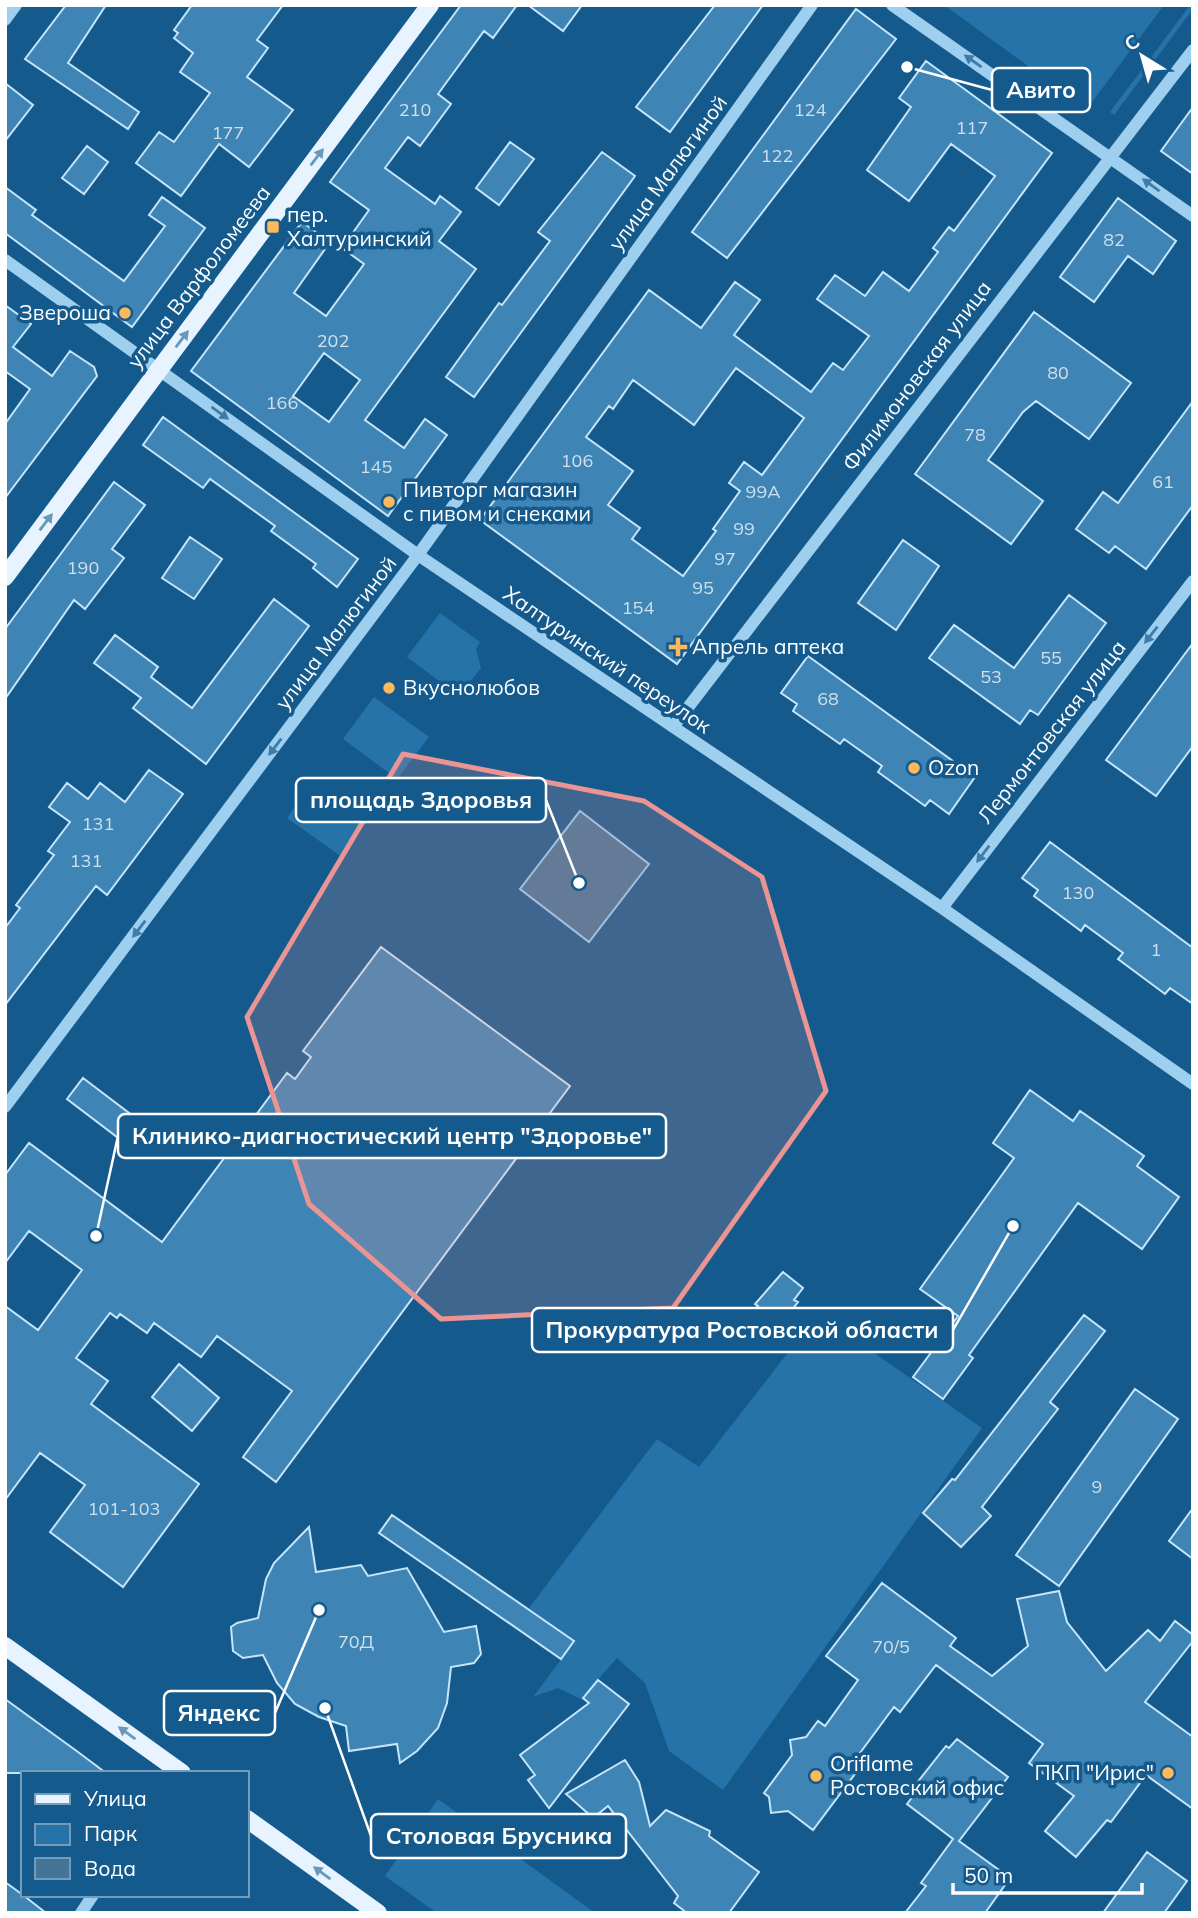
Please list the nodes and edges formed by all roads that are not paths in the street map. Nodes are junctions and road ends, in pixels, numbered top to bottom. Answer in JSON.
{"nodes":[{"id":1,"x":16,"y":5,"type":"edge"},
{"id":2,"x":430,"y":5,"type":"edge"},
{"id":3,"x":812,"y":5,"type":"edge"},
{"id":4,"x":892,"y":5,"type":"edge"},
{"id":5,"x":5,"y":20,"type":"edge"},
{"id":6,"x":1193,"y":50,"type":"edge"},
{"id":7,"x":1110,"y":155,"type":"junction"},
{"id":8,"x":1193,"y":216,"type":"edge"},
{"id":9,"x":5,"y":260,"type":"edge"},
{"id":10,"x":159,"y":369,"type":"junction"},
{"id":11,"x":418,"y":555,"type":"junction"},
{"id":12,"x":5,"y":577,"type":"edge"},
{"id":13,"x":1193,"y":580,"type":"edge"},
{"id":14,"x":673,"y":727,"type":"junction"},
{"id":15,"x":942,"y":908,"type":"junction"},
{"id":16,"x":1193,"y":1084,"type":"edge"},
{"id":17,"x":5,"y":1107,"type":"edge"},
{"id":18,"x":5,"y":1646,"type":"edge"},
{"id":19,"x":179,"y":1771,"type":"edge"},
{"id":20,"x":248,"y":1820,"type":"edge"},
{"id":21,"x":92,"y":1897,"type":"edge"},
{"id":22,"x":80,"y":1913,"type":"edge"},
{"id":23,"x":378,"y":1913,"type":"edge"}],
"edges":[{"from":1,"to":5,"type":"street"},
{"from":10,"to":2,"type":"main road","name":"улица Варфоломеева","one_way":true},
{"from":3,"to":11,"type":"street","name":"улица Малюгиной"},
{"from":7,"to":4,"type":"street","one_way":true},
{"from":6,"to":7,"type":"street","name":"Филимоновская улица"},
{"from":8,"to":7,"type":"street","one_way":true},
{"from":7,"to":14,"type":"street","name":"Филимоновская улица"},
{"from":9,"to":10,"type":"street","name":"Халтуринский переулок"},
{"from":10,"to":11,"type":"street","name":"Халтуринский переулок","one_way":true},
{"from":12,"to":10,"type":"main road","name":"улица Варфоломеева","one_way":true},
{"from":11,"to":14,"type":"street","name":"Халтуринский переулок"},
{"from":11,"to":17,"type":"street","name":"улица Малюгиной","one_way":true},
{"from":13,"to":15,"type":"street","name":"Лермонтовская улица","one_way":true},
{"from":14,"to":15,"type":"street","name":"Халтуринский переулок"},
{"from":15,"to":16,"type":"street","name":"Халтуринский переулок"},
{"from":19,"to":18,"type":"main road","one_way":true},
{"from":23,"to":20,"type":"main road","one_way":true},
{"from":21,"to":22,"type":"street"}]}
